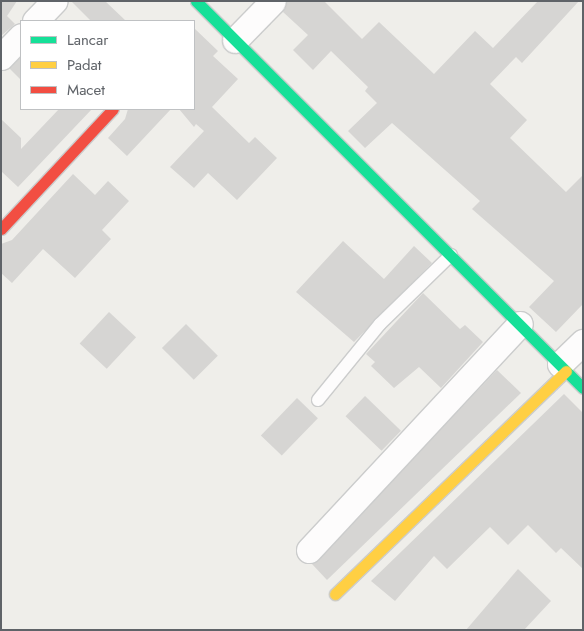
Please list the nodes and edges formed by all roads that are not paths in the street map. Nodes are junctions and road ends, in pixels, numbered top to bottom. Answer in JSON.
{"nodes":[{"id":1,"x":54,"y":1,"type":"edge"},
{"id":2,"x":273,"y":1,"type":"edge"},
{"id":3,"x":198,"y":11,"type":"edge"},
{"id":4,"x":36,"y":20,"type":"edge"},
{"id":5,"x":20,"y":37,"type":"edge"},
{"id":6,"x":235,"y":40,"type":"junction"},
{"id":7,"x":1,"y":57,"type":"edge"},
{"id":8,"x":112,"y":110,"type":"edge"},
{"id":9,"x":1,"y":229,"type":"edge"},
{"id":10,"x":451,"y":255,"type":"junction"},
{"id":11,"x":520,"y":324,"type":"junction"},
{"id":12,"x":583,"y":342,"type":"edge"},
{"id":13,"x":563,"y":368,"type":"junction"},
{"id":14,"x":583,"y":388,"type":"edge"},
{"id":15,"x":318,"y":400,"type":"dead end"},
{"id":16,"x":309,"y":550,"type":"dead end"},
{"id":17,"x":335,"y":594,"type":"dead end"}],
"edges":[{"from":1,"to":4,"type":"street"},
{"from":2,"to":6,"type":"street"},
{"from":3,"to":6,"type":"street"},
{"from":5,"to":7,"type":"street"},
{"from":6,"to":10,"type":"street"},
{"from":8,"to":9,"type":"street"},
{"from":10,"to":11,"type":"street"},
{"from":10,"to":15,"type":"lane"},
{"from":11,"to":13,"type":"street"},
{"from":11,"to":16,"type":"street"},
{"from":12,"to":13,"type":"street"},
{"from":13,"to":14,"type":"street"},
{"from":13,"to":17,"type":"street"}]}
